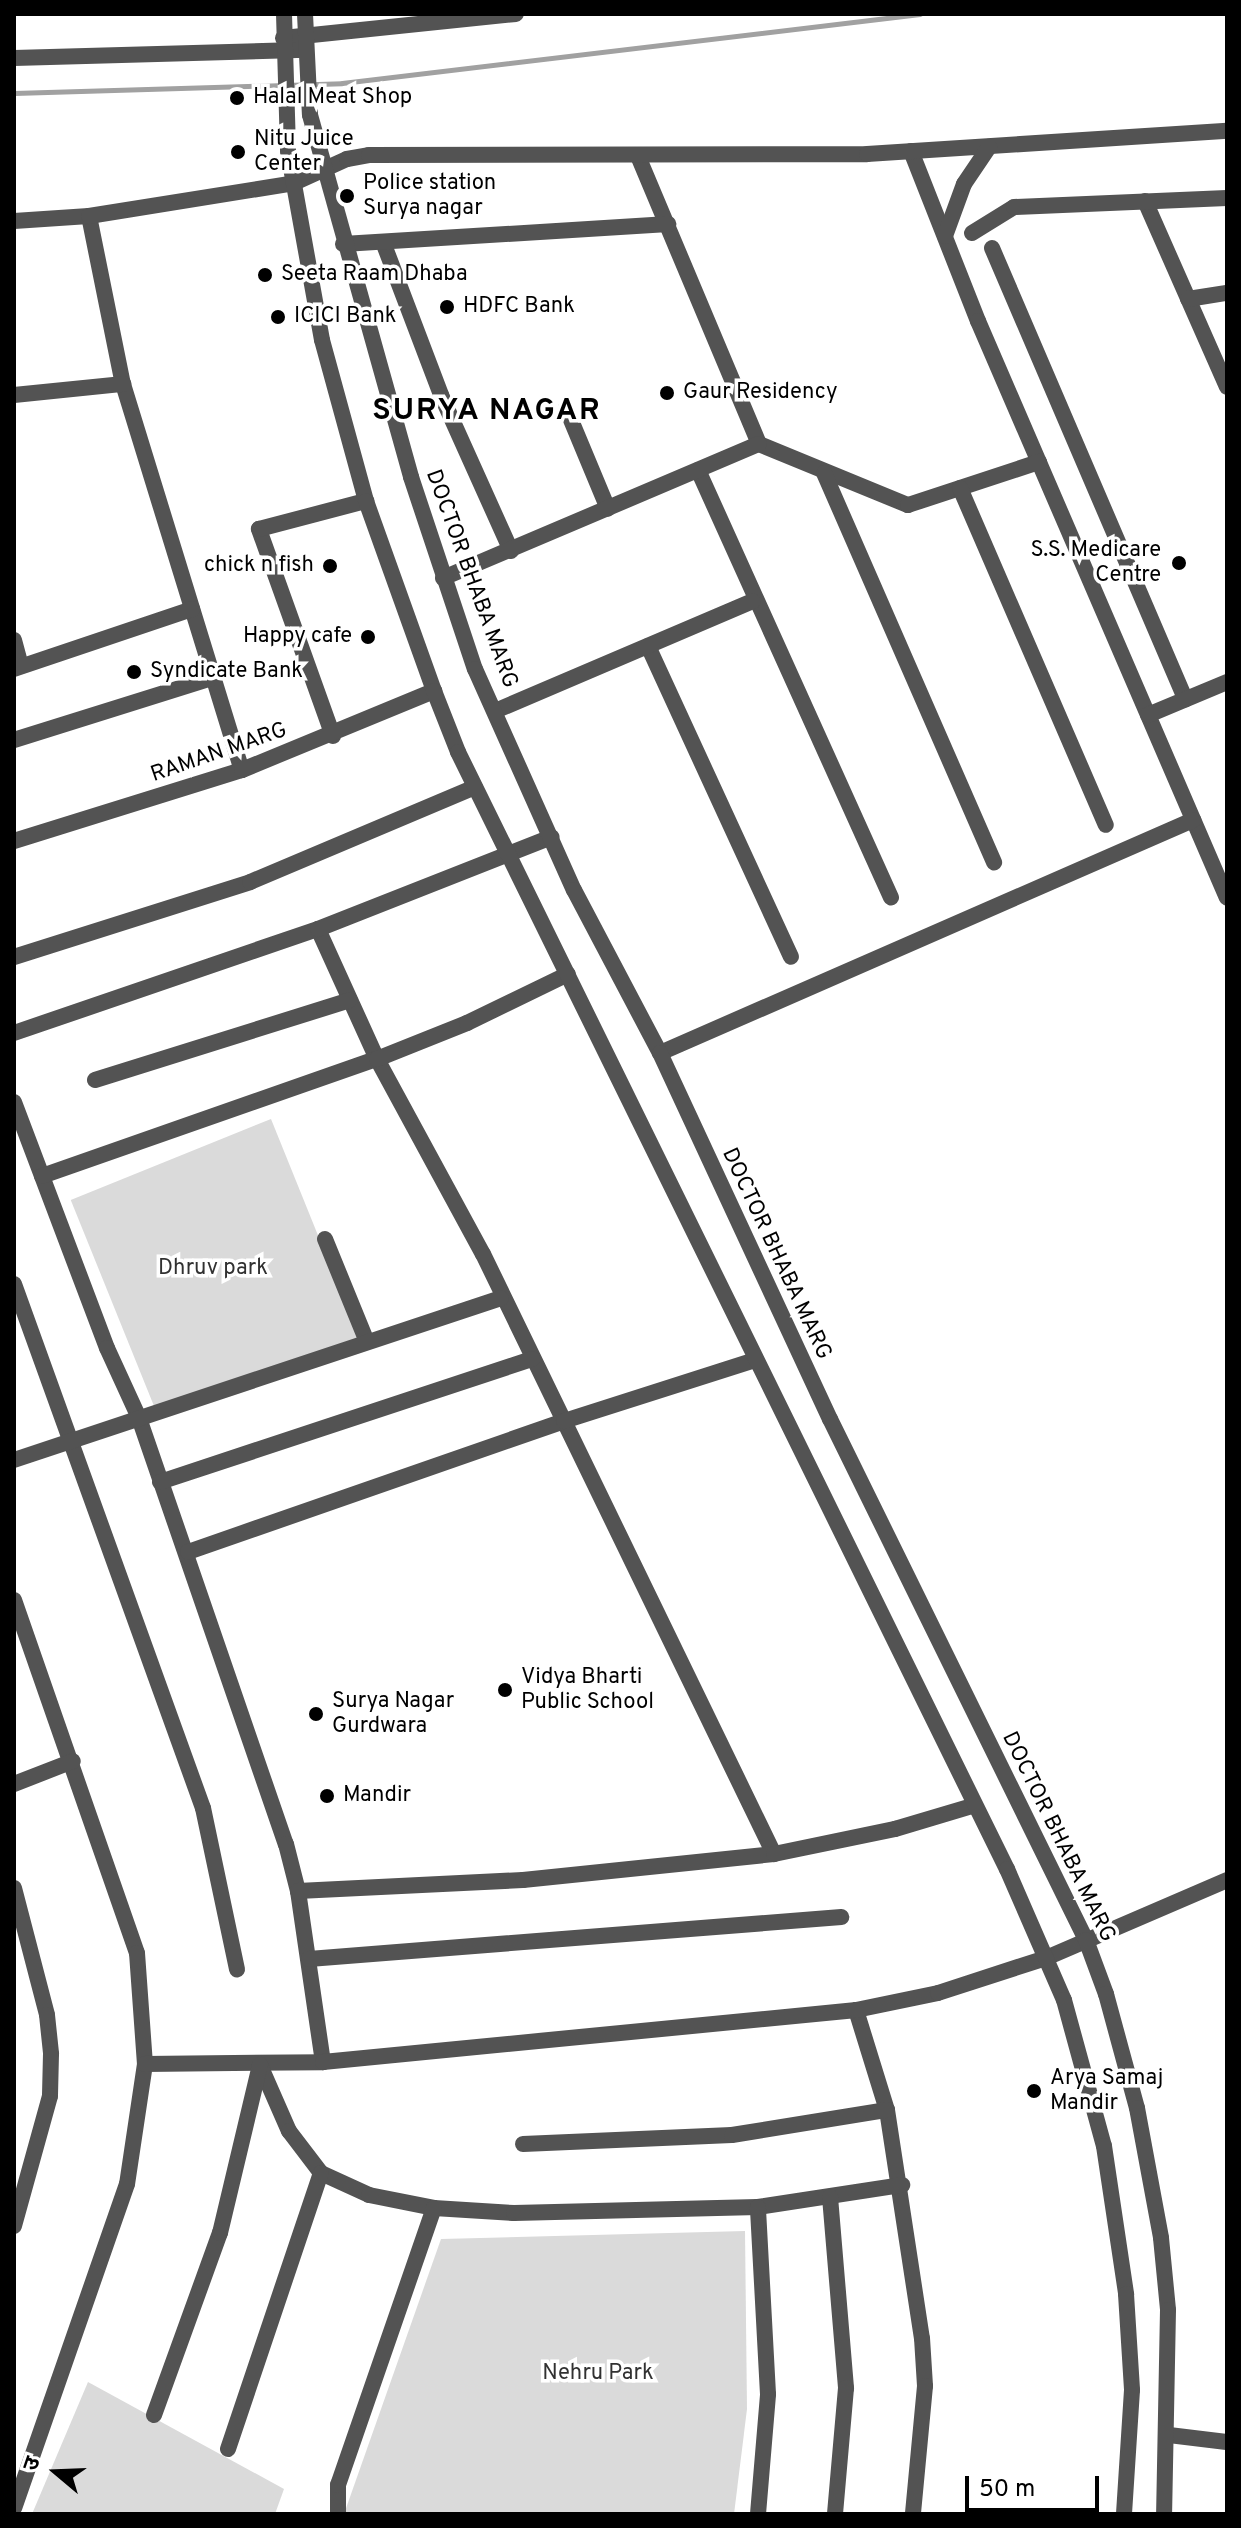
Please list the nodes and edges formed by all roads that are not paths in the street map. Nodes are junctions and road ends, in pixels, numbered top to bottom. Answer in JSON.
{"nodes":[{"id":1,"x":284,"y":14,"type":"edge"},
{"id":2,"x":305,"y":14,"type":"edge"},
{"id":3,"x":516,"y":14,"type":"edge"},
{"id":4,"x":306,"y":51,"type":"junction"},
{"id":5,"x":284,"y":52,"type":"junction"},
{"id":6,"x":14,"y":58,"type":"edge"},
{"id":7,"x":1227,"y":131,"type":"edge"},
{"id":8,"x":989,"y":147,"type":"junction"},
{"id":9,"x":911,"y":151,"type":"junction"},
{"id":10,"x":638,"y":156,"type":"junction"},
{"id":11,"x":325,"y":171,"type":"junction"},
{"id":12,"x":294,"y":183,"type":"junction"},
{"id":13,"x":1227,"y":198,"type":"edge"},
{"id":14,"x":1145,"y":201,"type":"junction"},
{"id":15,"x":89,"y":216,"type":"junction"},
{"id":16,"x":14,"y":221,"type":"edge"},
{"id":17,"x":668,"y":224,"type":"junction"},
{"id":18,"x":972,"y":233,"type":"dead end"},
{"id":19,"x":945,"y":236,"type":"junction"},
{"id":20,"x":383,"y":242,"type":"junction"},
{"id":21,"x":343,"y":244,"type":"junction"},
{"id":22,"x":992,"y":248,"type":"dead end"},
{"id":23,"x":1227,"y":293,"type":"edge"},
{"id":24,"x":1188,"y":299,"type":"junction"},
{"id":25,"x":1225,"y":377,"type":"edge"},
{"id":26,"x":123,"y":384,"type":"junction"},
{"id":27,"x":14,"y":395,"type":"edge"},
{"id":28,"x":566,"y":408,"type":"dead end"},
{"id":29,"x":759,"y":444,"type":"junction"},
{"id":30,"x":1039,"y":462,"type":"junction"},
{"id":31,"x":698,"y":470,"type":"junction"},
{"id":32,"x":824,"y":473,"type":"junction"},
{"id":33,"x":960,"y":488,"type":"junction"},
{"id":34,"x":366,"y":501,"type":"junction"},
{"id":35,"x":608,"y":509,"type":"junction"},
{"id":36,"x":511,"y":551,"type":"junction"},
{"id":37,"x":443,"y":578,"type":"junction"},
{"id":38,"x":753,"y":601,"type":"junction"},
{"id":39,"x":192,"y":609,"type":"junction"},
{"id":40,"x":14,"y":640,"type":"edge"},
{"id":41,"x":648,"y":646,"type":"junction"},
{"id":42,"x":18,"y":668,"type":"edge"},
{"id":43,"x":212,"y":678,"type":"junction"},
{"id":44,"x":1227,"y":682,"type":"edge"},
{"id":45,"x":434,"y":691,"type":"junction"},
{"id":46,"x":1185,"y":699,"type":"junction"},
{"id":47,"x":495,"y":711,"type":"junction"},
{"id":48,"x":1148,"y":715,"type":"junction"},
{"id":49,"x":333,"y":736,"type":"junction"},
{"id":50,"x":14,"y":740,"type":"edge"},
{"id":51,"x":242,"y":770,"type":"junction"},
{"id":52,"x":475,"y":787,"type":"junction"},
{"id":53,"x":1193,"y":820,"type":"junction"},
{"id":54,"x":1106,"y":825,"type":"dead end"},
{"id":55,"x":552,"y":837,"type":"junction"},
{"id":56,"x":14,"y":841,"type":"edge"},
{"id":57,"x":510,"y":854,"type":"junction"},
{"id":58,"x":994,"y":863,"type":"dead end"},
{"id":59,"x":891,"y":897,"type":"dead end"},
{"id":60,"x":1227,"y":898,"type":"edge"},
{"id":61,"x":318,"y":929,"type":"junction"},
{"id":62,"x":14,"y":957,"type":"edge"},
{"id":63,"x":791,"y":957,"type":"dead end"},
{"id":64,"x":568,"y":974,"type":"junction"},
{"id":65,"x":350,"y":1000,"type":"junction"},
{"id":66,"x":14,"y":1033,"type":"edge"},
{"id":67,"x":660,"y":1053,"type":"junction"},
{"id":68,"x":377,"y":1059,"type":"junction"},
{"id":69,"x":95,"y":1080,"type":"dead end"},
{"id":70,"x":14,"y":1102,"type":"edge"},
{"id":71,"x":42,"y":1176,"type":"junction"},
{"id":72,"x":325,"y":1239,"type":"dead end"},
{"id":73,"x":14,"y":1284,"type":"edge"},
{"id":74,"x":501,"y":1298,"type":"junction"},
{"id":75,"x":367,"y":1342,"type":"junction"},
{"id":76,"x":532,"y":1359,"type":"junction"},
{"id":77,"x":755,"y":1360,"type":"junction"},
{"id":78,"x":139,"y":1418,"type":"junction"},
{"id":79,"x":564,"y":1421,"type":"junction"},
{"id":80,"x":73,"y":1442,"type":"junction"},
{"id":81,"x":14,"y":1460,"type":"edge"},
{"id":82,"x":160,"y":1482,"type":"junction"},
{"id":83,"x":188,"y":1552,"type":"junction"},
{"id":84,"x":14,"y":1600,"type":"edge"},
{"id":85,"x":73,"y":1761,"type":"junction"},
{"id":86,"x":14,"y":1784,"type":"edge"},
{"id":87,"x":972,"y":1806,"type":"junction"},
{"id":88,"x":774,"y":1854,"type":"junction"},
{"id":89,"x":1227,"y":1880,"type":"edge"},
{"id":90,"x":14,"y":1888,"type":"edge"},
{"id":91,"x":298,"y":1891,"type":"junction"},
{"id":92,"x":841,"y":1917,"type":"dead end"},
{"id":93,"x":1086,"y":1940,"type":"junction"},
{"id":94,"x":1046,"y":1958,"type":"junction"},
{"id":95,"x":309,"y":1959,"type":"junction"},
{"id":96,"x":237,"y":1969,"type":"dead end"},
{"id":97,"x":856,"y":2010,"type":"junction"},
{"id":98,"x":323,"y":2062,"type":"junction"},
{"id":99,"x":145,"y":2064,"type":"junction"},
{"id":100,"x":260,"y":2065,"type":"junction"},
{"id":101,"x":887,"y":2110,"type":"junction"},
{"id":102,"x":523,"y":2144,"type":"dead end"},
{"id":103,"x":321,"y":2173,"type":"junction"},
{"id":104,"x":902,"y":2185,"type":"junction"},
{"id":105,"x":830,"y":2197,"type":"junction"},
{"id":106,"x":758,"y":2207,"type":"junction"},
{"id":107,"x":434,"y":2208,"type":"junction"},
{"id":108,"x":14,"y":2226,"type":"edge"},
{"id":109,"x":154,"y":2415,"type":"dead end"},
{"id":110,"x":1169,"y":2435,"type":"junction"},
{"id":111,"x":1227,"y":2442,"type":"edge"},
{"id":112,"x":228,"y":2449,"type":"dead end"},
{"id":113,"x":14,"y":2508,"type":"edge"},
{"id":114,"x":338,"y":2514,"type":"edge"},
{"id":115,"x":758,"y":2514,"type":"edge"},
{"id":116,"x":835,"y":2514,"type":"edge"},
{"id":117,"x":913,"y":2514,"type":"edge"},
{"id":118,"x":1124,"y":2514,"type":"edge"},
{"id":119,"x":1164,"y":2514,"type":"edge"}],
"edges":[{"from":1,"to":5,"type":"street"},
{"from":2,"to":4,"type":"street","name":"DOCTOR BHABA MARG"},
{"from":3,"to":4,"type":"street"},
{"from":4,"to":5,"type":"street"},
{"from":4,"to":11,"type":"street","name":"DOCTOR BHABA MARG"},
{"from":5,"to":6,"type":"street"},
{"from":5,"to":12,"type":"street"},
{"from":7,"to":8,"type":"street"},
{"from":8,"to":9,"type":"street"},
{"from":8,"to":19,"type":"street"},
{"from":9,"to":10,"type":"street"},
{"from":9,"to":19,"type":"street"},
{"from":10,"to":11,"type":"street"},
{"from":10,"to":17,"type":"street"},
{"from":11,"to":12,"type":"street"},
{"from":11,"to":21,"type":"street","name":"DOCTOR BHABA MARG"},
{"from":12,"to":15,"type":"street"},
{"from":12,"to":34,"type":"street"},
{"from":13,"to":14,"type":"street"},
{"from":14,"to":18,"type":"street"},
{"from":14,"to":24,"type":"street"},
{"from":15,"to":16,"type":"street"},
{"from":15,"to":26,"type":"street"},
{"from":17,"to":20,"type":"street"},
{"from":17,"to":29,"type":"street"},
{"from":19,"to":30,"type":"street"},
{"from":20,"to":21,"type":"street"},
{"from":20,"to":36,"type":"street"},
{"from":21,"to":37,"type":"street","name":"DOCTOR BHABA MARG"},
{"from":22,"to":46,"type":"street"},
{"from":23,"to":24,"type":"street"},
{"from":24,"to":25,"type":"street"},
{"from":26,"to":27,"type":"street"},
{"from":26,"to":39,"type":"street"},
{"from":28,"to":35,"type":"street"},
{"from":29,"to":31,"type":"street"},
{"from":29,"to":32,"type":"street"},
{"from":30,"to":33,"type":"street"},
{"from":30,"to":48,"type":"street"},
{"from":31,"to":35,"type":"street"},
{"from":31,"to":38,"type":"street"},
{"from":32,"to":33,"type":"street"},
{"from":32,"to":58,"type":"street"},
{"from":33,"to":54,"type":"street"},
{"from":34,"to":45,"type":"street"},
{"from":34,"to":49,"type":"street"},
{"from":35,"to":36,"type":"street"},
{"from":36,"to":37,"type":"street"},
{"from":37,"to":47,"type":"street","name":"DOCTOR BHABA MARG"},
{"from":38,"to":41,"type":"street"},
{"from":38,"to":59,"type":"street"},
{"from":39,"to":42,"type":"street"},
{"from":39,"to":43,"type":"street"},
{"from":40,"to":42,"type":"street"},
{"from":41,"to":47,"type":"street"},
{"from":41,"to":63,"type":"street"},
{"from":43,"to":50,"type":"street"},
{"from":43,"to":51,"type":"street"},
{"from":44,"to":46,"type":"street"},
{"from":45,"to":49,"type":"street","name":"RAMAN MARG"},
{"from":45,"to":52,"type":"street"},
{"from":46,"to":48,"type":"street"},
{"from":47,"to":55,"type":"street","name":"DOCTOR BHABA MARG"},
{"from":48,"to":53,"type":"street"},
{"from":49,"to":51,"type":"street","name":"RAMAN MARG"},
{"from":51,"to":56,"type":"street","name":"RAMAN MARG"},
{"from":52,"to":57,"type":"street"},
{"from":52,"to":62,"type":"street"},
{"from":53,"to":60,"type":"street"},
{"from":53,"to":67,"type":"street"},
{"from":55,"to":57,"type":"street"},
{"from":55,"to":67,"type":"street","name":"DOCTOR BHABA MARG"},
{"from":57,"to":61,"type":"street"},
{"from":57,"to":64,"type":"street"},
{"from":61,"to":65,"type":"street"},
{"from":61,"to":66,"type":"street"},
{"from":64,"to":68,"type":"street"},
{"from":64,"to":77,"type":"street"},
{"from":65,"to":68,"type":"street"},
{"from":65,"to":69,"type":"street"},
{"from":67,"to":93,"type":"street","name":"DOCTOR BHABA MARG"},
{"from":68,"to":71,"type":"street"},
{"from":68,"to":74,"type":"street"},
{"from":70,"to":71,"type":"street"},
{"from":71,"to":78,"type":"street"},
{"from":72,"to":75,"type":"street"},
{"from":73,"to":80,"type":"street"},
{"from":74,"to":75,"type":"street"},
{"from":74,"to":76,"type":"street"},
{"from":75,"to":78,"type":"street"},
{"from":76,"to":79,"type":"street"},
{"from":76,"to":82,"type":"street"},
{"from":77,"to":79,"type":"street"},
{"from":77,"to":87,"type":"street"},
{"from":78,"to":80,"type":"street"},
{"from":78,"to":82,"type":"street"},
{"from":79,"to":83,"type":"street"},
{"from":79,"to":88,"type":"street"},
{"from":80,"to":81,"type":"street"},
{"from":80,"to":96,"type":"street"},
{"from":82,"to":83,"type":"street"},
{"from":83,"to":91,"type":"street"},
{"from":84,"to":85,"type":"street"},
{"from":85,"to":86,"type":"street"},
{"from":85,"to":99,"type":"street"},
{"from":87,"to":88,"type":"street"},
{"from":87,"to":94,"type":"street"},
{"from":88,"to":91,"type":"street"},
{"from":89,"to":93,"type":"street"},
{"from":90,"to":108,"type":"street"},
{"from":91,"to":95,"type":"street"},
{"from":92,"to":95,"type":"street"},
{"from":93,"to":94,"type":"street"},
{"from":93,"to":110,"type":"street","name":"DOCTOR BHABA MARG"},
{"from":94,"to":97,"type":"street"},
{"from":94,"to":118,"type":"street"},
{"from":95,"to":98,"type":"street"},
{"from":97,"to":98,"type":"street"},
{"from":97,"to":101,"type":"street"},
{"from":98,"to":100,"type":"street"},
{"from":99,"to":100,"type":"street"},
{"from":99,"to":113,"type":"street"},
{"from":100,"to":103,"type":"street"},
{"from":100,"to":109,"type":"street"},
{"from":101,"to":102,"type":"street"},
{"from":101,"to":104,"type":"street"},
{"from":103,"to":107,"type":"street"},
{"from":103,"to":112,"type":"street"},
{"from":104,"to":105,"type":"street"},
{"from":104,"to":117,"type":"street"},
{"from":105,"to":106,"type":"street"},
{"from":105,"to":116,"type":"street"},
{"from":106,"to":107,"type":"street"},
{"from":106,"to":115,"type":"street"},
{"from":107,"to":114,"type":"street"},
{"from":110,"to":111,"type":"street"},
{"from":110,"to":119,"type":"street","name":"DOCTOR BHABA MARG"}]}
